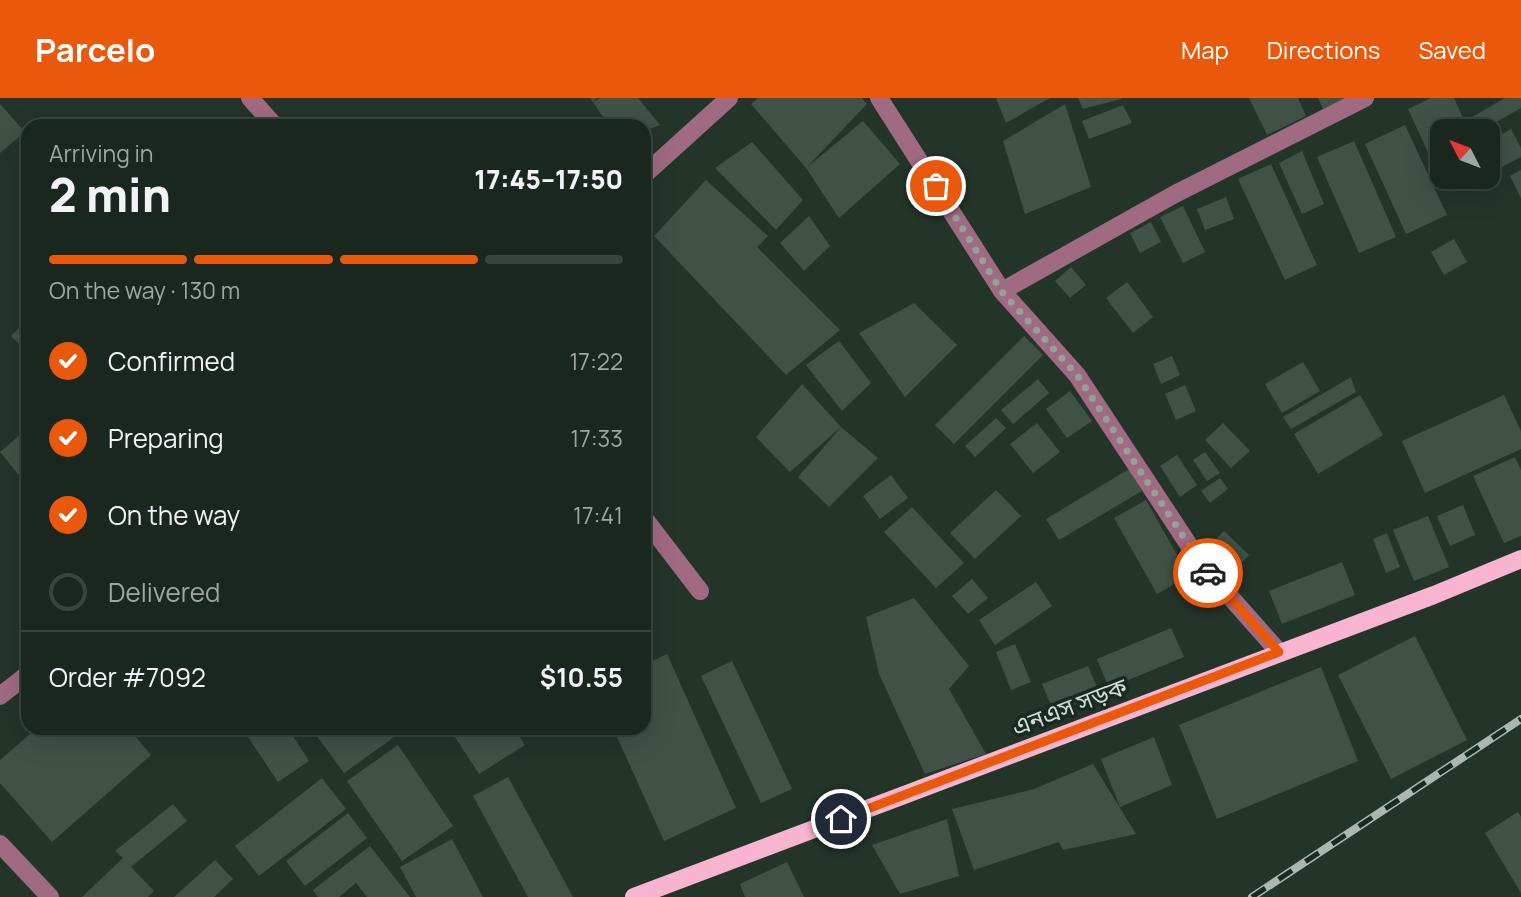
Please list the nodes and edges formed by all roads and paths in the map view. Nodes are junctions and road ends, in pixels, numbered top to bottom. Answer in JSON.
{"nodes":[{"id":1,"x":250,"y":98,"type":"edge"},
{"id":2,"x":729,"y":98,"type":"edge"},
{"id":3,"x":879,"y":98,"type":"edge"},
{"id":4,"x":1365,"y":98,"type":"edge"},
{"id":5,"x":269,"y":119,"type":"edge"},
{"id":6,"x":651,"y":169,"type":"edge"},
{"id":7,"x":1002,"y":292,"type":"junction"},
{"id":8,"x":651,"y":527,"type":"edge"},
{"id":9,"x":1521,"y":559,"type":"edge"},
{"id":10,"x":700,"y":591,"type":"dead end"},
{"id":11,"x":1279,"y":652,"type":"junction"},
{"id":12,"x":21,"y":680,"type":"edge"},
{"id":13,"x":0,"y":696,"type":"edge"},
{"id":14,"x":0,"y":844,"type":"edge"},
{"id":15,"x":50,"y":897,"type":"edge"},
{"id":16,"x":634,"y":897,"type":"edge"}],
"edges":[{"from":1,"to":5,"type":"street"},
{"from":2,"to":6,"type":"street"},
{"from":3,"to":7,"type":"street"},
{"from":4,"to":7,"type":"street"},
{"from":7,"to":11,"type":"street"},
{"from":8,"to":10,"type":"street"},
{"from":9,"to":11,"type":"main road","name":"এনএস সড়ক"},
{"from":11,"to":16,"type":"main road","name":"এনএস সড়ক"},
{"from":12,"to":13,"type":"street"},
{"from":14,"to":15,"type":"street"}]}
